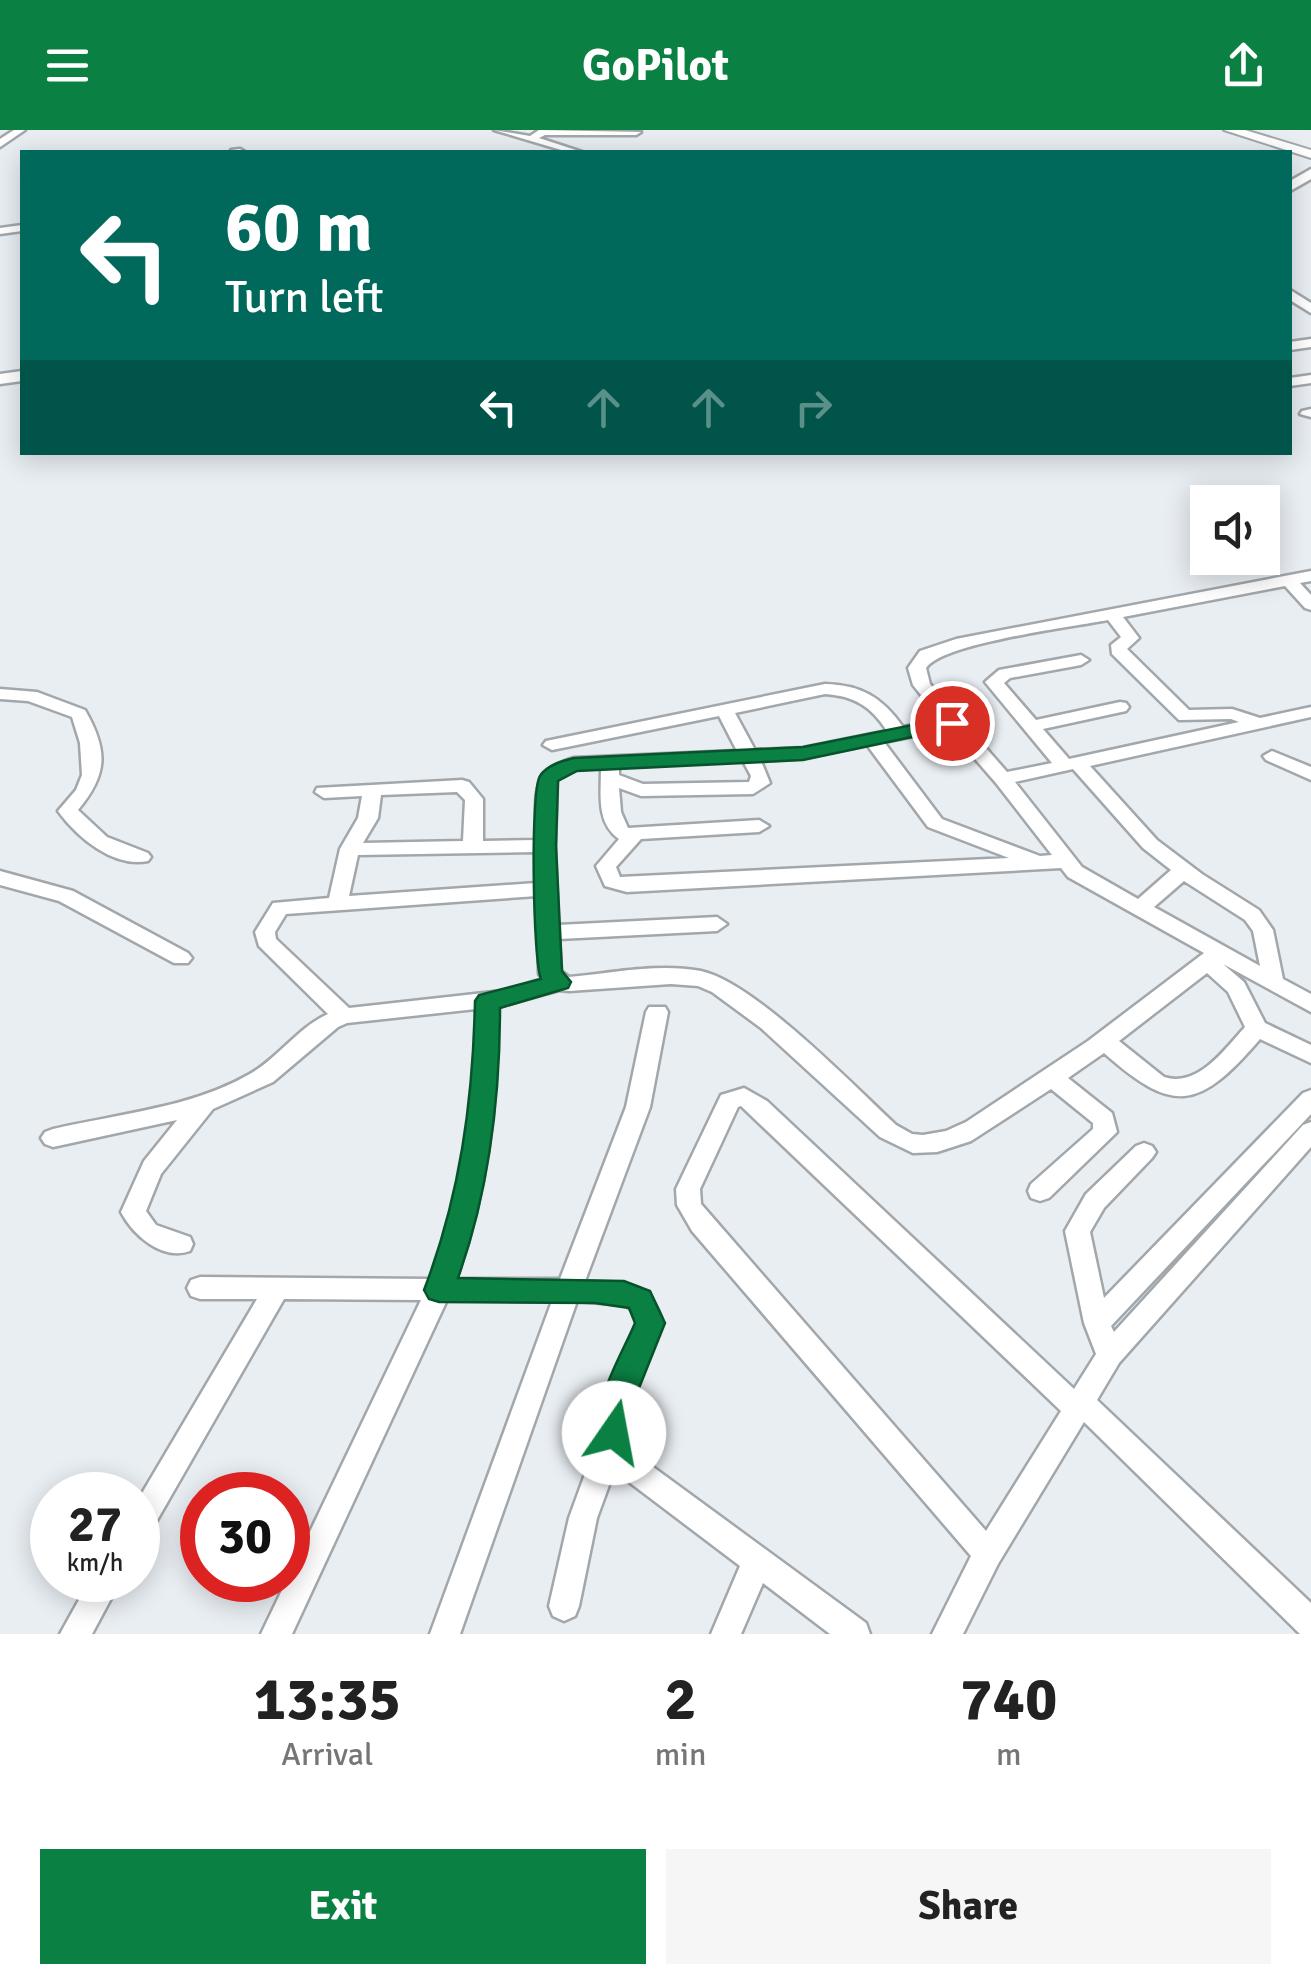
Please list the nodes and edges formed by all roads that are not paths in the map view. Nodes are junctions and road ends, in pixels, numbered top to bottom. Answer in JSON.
{"nodes":[{"id":1,"x":20,"y":130,"type":"edge"},
{"id":2,"x":501,"y":130,"type":"edge"},
{"id":3,"x":1217,"y":130,"type":"edge"},
{"id":4,"x":1231,"y":130,"type":"edge"},
{"id":5,"x":616,"y":131,"type":"edge"},
{"id":6,"x":636,"y":135,"type":"edge"},
{"id":7,"x":531,"y":139,"type":"junction"},
{"id":8,"x":545,"y":143,"type":"junction"},
{"id":9,"x":4,"y":147,"type":"edge"},
{"id":10,"x":528,"y":150,"type":"edge"},
{"id":11,"x":569,"y":150,"type":"edge"},
{"id":12,"x":1279,"y":150,"type":"edge"},
{"id":13,"x":1311,"y":154,"type":"edge"},
{"id":14,"x":1311,"y":576,"type":"edge"},
{"id":15,"x":1288,"y":580,"type":"junction"},
{"id":16,"x":1311,"y":605,"type":"edge"},
{"id":17,"x":1112,"y":614,"type":"junction"},
{"id":18,"x":1081,"y":660,"type":"dead end"},
{"id":19,"x":0,"y":694,"type":"edge"},
{"id":20,"x":1120,"y":707,"type":"dead end"},
{"id":21,"x":726,"y":711,"type":"junction"},
{"id":22,"x":1311,"y":712,"type":"edge"},
{"id":23,"x":952,"y":723,"type":"junction"},
{"id":24,"x":1259,"y":723,"type":"junction"},
{"id":25,"x":1033,"y":726,"type":"junction"},
{"id":26,"x":898,"y":734,"type":"junction"},
{"id":27,"x":872,"y":739,"type":"junction"},
{"id":28,"x":552,"y":745,"type":"dead end"},
{"id":29,"x":746,"y":756,"type":"junction"},
{"id":30,"x":1272,"y":756,"type":"dead end"},
{"id":31,"x":1070,"y":763,"type":"junction"},
{"id":32,"x":610,"y":771,"type":"junction"},
{"id":33,"x":1311,"y":774,"type":"edge"},
{"id":34,"x":1003,"y":779,"type":"junction"},
{"id":35,"x":373,"y":789,"type":"junction"},
{"id":36,"x":324,"y":792,"type":"dead end"},
{"id":37,"x":759,"y":826,"type":"dead end"},
{"id":38,"x":633,"y":836,"type":"junction"},
{"id":39,"x":545,"y":846,"type":"junction"},
{"id":40,"x":473,"y":848,"type":"junction"},
{"id":41,"x":350,"y":849,"type":"junction"},
{"id":42,"x":141,"y":857,"type":"dead end"},
{"id":43,"x":1065,"y":861,"type":"junction"},
{"id":44,"x":1041,"y":862,"type":"junction"},
{"id":45,"x":1183,"y":871,"type":"junction"},
{"id":46,"x":0,"y":878,"type":"edge"},
{"id":47,"x":547,"y":889,"type":"junction"},
{"id":48,"x":338,"y":902,"type":"junction"},
{"id":49,"x":1138,"y":910,"type":"junction"},
{"id":50,"x":717,"y":924,"type":"dead end"},
{"id":51,"x":549,"y":932,"type":"junction"},
{"id":52,"x":180,"y":958,"type":"dead end"},
{"id":53,"x":1212,"y":958,"type":"junction"},
{"id":54,"x":559,"y":982,"type":"junction"},
{"id":55,"x":1274,"y":984,"type":"junction"},
{"id":56,"x":487,"y":1001,"type":"junction"},
{"id":57,"x":1311,"y":1004,"type":"edge"},
{"id":58,"x":657,"y":1012,"type":"dead end"},
{"id":59,"x":344,"y":1016,"type":"junction"},
{"id":60,"x":1257,"y":1028,"type":"junction"},
{"id":61,"x":1107,"y":1043,"type":"junction"},
{"id":62,"x":1311,"y":1055,"type":"edge"},
{"id":63,"x":1052,"y":1078,"type":"junction"},
{"id":64,"x":1311,"y":1098,"type":"edge"},
{"id":65,"x":205,"y":1103,"type":"junction"},
{"id":66,"x":1309,"y":1135,"type":"edge"},
{"id":67,"x":53,"y":1138,"type":"dead end"},
{"id":68,"x":1144,"y":1152,"type":"dead end"},
{"id":69,"x":1040,"y":1191,"type":"dead end"},
{"id":70,"x":1222,"y":1211,"type":"junction"},
{"id":71,"x":181,"y":1244,"type":"dead end"},
{"id":72,"x":200,"y":1288,"type":"dead end"},
{"id":73,"x":276,"y":1289,"type":"junction"},
{"id":74,"x":439,"y":1290,"type":"junction"},
{"id":75,"x":568,"y":1290,"type":"junction"},
{"id":76,"x":1097,"y":1324,"type":"junction"},
{"id":77,"x":1110,"y":1356,"type":"junction"},
{"id":78,"x":1078,"y":1404,"type":"junction"},
{"id":79,"x":614,"y":1433,"type":"junction"},
{"id":80,"x":160,"y":1488,"type":"edge"},
{"id":81,"x":988,"y":1554,"type":"junction"},
{"id":82,"x":757,"y":1562,"type":"junction"},
{"id":83,"x":93,"y":1602,"type":"edge"},
{"id":84,"x":564,"y":1606,"type":"dead end"},
{"id":85,"x":1311,"y":1624,"type":"edge"},
{"id":86,"x":75,"y":1634,"type":"edge"},
{"id":87,"x":276,"y":1634,"type":"edge"},
{"id":88,"x":445,"y":1634,"type":"edge"},
{"id":89,"x":726,"y":1634,"type":"edge"},
{"id":90,"x":855,"y":1634,"type":"edge"},
{"id":91,"x":947,"y":1634,"type":"edge"}],
"edges":[{"from":1,"to":9,"type":"street"},
{"from":2,"to":7,"type":"street"},
{"from":3,"to":12,"type":"highway"},
{"from":4,"to":13,"type":"highway"},
{"from":5,"to":6,"type":"street"},
{"from":5,"to":7,"type":"street"},
{"from":7,"to":8,"type":"street"},
{"from":8,"to":10,"type":"street"},
{"from":8,"to":11,"type":"street"},
{"from":14,"to":15,"type":"street"},
{"from":15,"to":16,"type":"street"},
{"from":15,"to":17,"type":"street"},
{"from":17,"to":23,"type":"street"},
{"from":17,"to":24,"type":"street"},
{"from":18,"to":25,"type":"street"},
{"from":19,"to":42,"type":"street"},
{"from":20,"to":25,"type":"street"},
{"from":21,"to":26,"type":"street"},
{"from":21,"to":28,"type":"street"},
{"from":21,"to":29,"type":"street"},
{"from":22,"to":24,"type":"street"},
{"from":23,"to":26,"type":"street"},
{"from":23,"to":34,"type":"street"},
{"from":24,"to":31,"type":"street"},
{"from":25,"to":31,"type":"street"},
{"from":26,"to":27,"type":"street"},
{"from":27,"to":29,"type":"street"},
{"from":27,"to":44,"type":"street"},
{"from":29,"to":32,"type":"street"},
{"from":29,"to":32,"type":"street"},
{"from":30,"to":33,"type":"street"},
{"from":31,"to":34,"type":"street"},
{"from":31,"to":45,"type":"street"},
{"from":32,"to":38,"type":"street"},
{"from":32,"to":39,"type":"street"},
{"from":34,"to":43,"type":"street"},
{"from":35,"to":36,"type":"street"},
{"from":35,"to":40,"type":"street"},
{"from":35,"to":41,"type":"street"},
{"from":37,"to":38,"type":"street"},
{"from":38,"to":44,"type":"street"},
{"from":39,"to":40,"type":"street"},
{"from":39,"to":47,"type":"street"},
{"from":40,"to":41,"type":"street"},
{"from":41,"to":48,"type":"street"},
{"from":43,"to":44,"type":"street"},
{"from":43,"to":49,"type":"street"},
{"from":45,"to":49,"type":"street"},
{"from":45,"to":55,"type":"street"},
{"from":46,"to":52,"type":"street"},
{"from":47,"to":48,"type":"street"},
{"from":47,"to":51,"type":"street"},
{"from":48,"to":59,"type":"street"},
{"from":49,"to":53,"type":"street"},
{"from":50,"to":51,"type":"street"},
{"from":51,"to":54,"type":"street"},
{"from":53,"to":55,"type":"street"},
{"from":53,"to":60,"type":"street"},
{"from":53,"to":61,"type":"street"},
{"from":54,"to":56,"type":"street"},
{"from":54,"to":63,"type":"street"},
{"from":55,"to":57,"type":"street"},
{"from":56,"to":59,"type":"street"},
{"from":56,"to":74,"type":"street"},
{"from":58,"to":75,"type":"street"},
{"from":59,"to":65,"type":"street"},
{"from":60,"to":61,"type":"street"},
{"from":60,"to":62,"type":"street"},
{"from":61,"to":63,"type":"street"},
{"from":63,"to":69,"type":"street"},
{"from":64,"to":70,"type":"street"},
{"from":65,"to":67,"type":"street"},
{"from":65,"to":71,"type":"street"},
{"from":66,"to":70,"type":"street"},
{"from":68,"to":76,"type":"street"},
{"from":70,"to":76,"type":"street"},
{"from":70,"to":77,"type":"street"},
{"from":72,"to":73,"type":"street"},
{"from":73,"to":74,"type":"street"},
{"from":73,"to":80,"type":"street"},
{"from":74,"to":75,"type":"street"},
{"from":74,"to":87,"type":"street"},
{"from":75,"to":79,"type":"street"},
{"from":75,"to":88,"type":"street"},
{"from":76,"to":77,"type":"street"},
{"from":77,"to":78,"type":"street"},
{"from":78,"to":81,"type":"street"},
{"from":78,"to":81,"type":"street"},
{"from":78,"to":85,"type":"street"},
{"from":79,"to":82,"type":"street"},
{"from":79,"to":84,"type":"street"},
{"from":81,"to":91,"type":"street"},
{"from":82,"to":89,"type":"street"},
{"from":82,"to":90,"type":"street"},
{"from":83,"to":86,"type":"street"}]}
